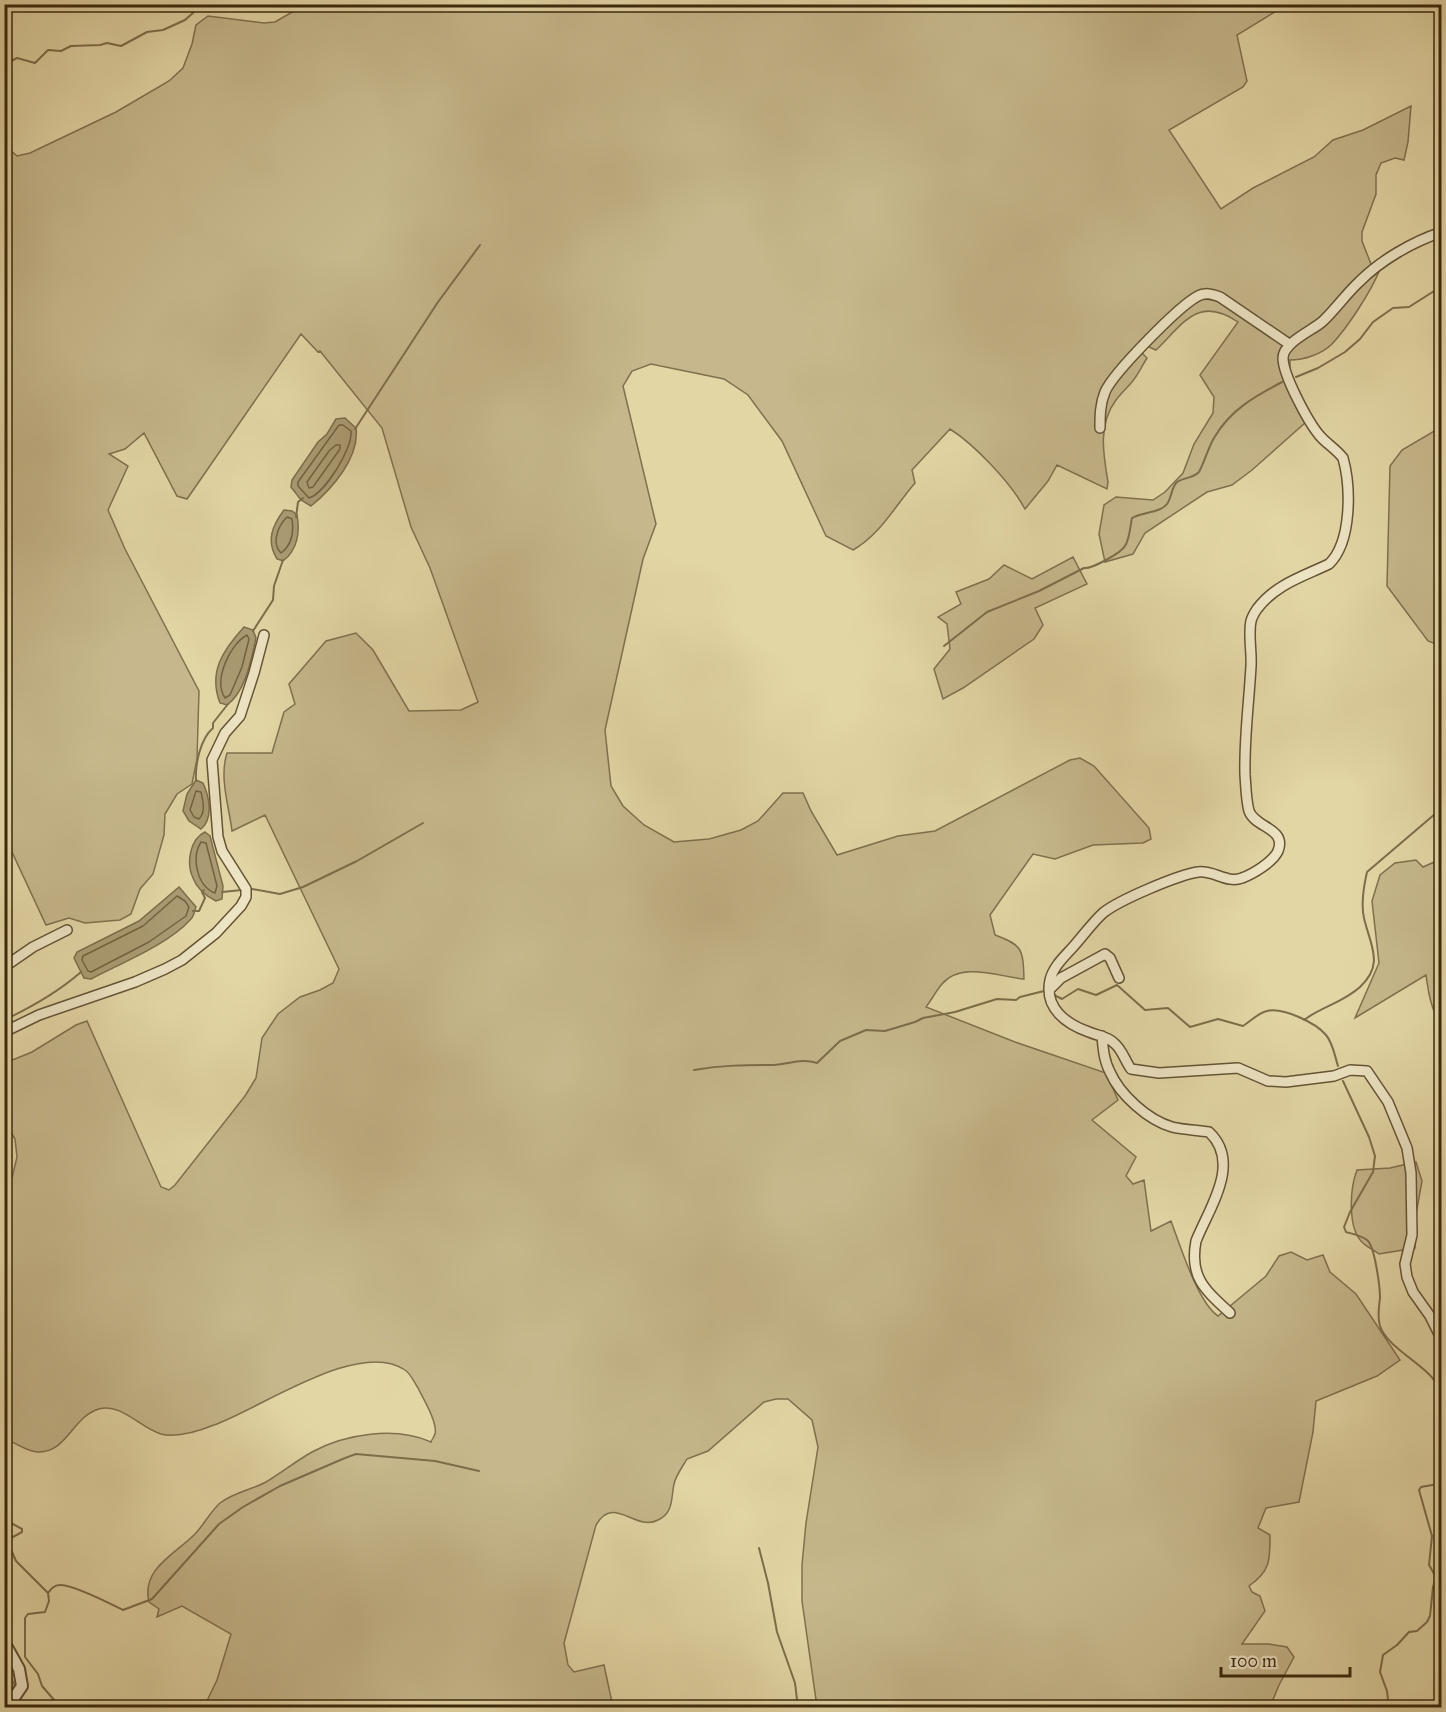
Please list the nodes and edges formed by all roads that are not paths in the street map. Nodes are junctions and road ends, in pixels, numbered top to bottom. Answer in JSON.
{"nodes":[{"id":1,"x":1442,"y":232,"type":"edge"},
{"id":2,"x":1289,"y":344,"type":"junction"},
{"id":3,"x":1100,"y":428,"type":"dead end"},
{"id":4,"x":264,"y":635,"type":"dead end"},
{"id":5,"x":67,"y":930,"type":"dead end"},
{"id":6,"x":4,"y":967,"type":"edge"},
{"id":7,"x":1119,"y":978,"type":"dead end"},
{"id":8,"x":1049,"y":990,"type":"junction"},
{"id":9,"x":4,"y":1032,"type":"edge"},
{"id":10,"x":1102,"y":1036,"type":"junction"},
{"id":11,"x":1230,"y":1313,"type":"dead end"},
{"id":12,"x":1442,"y":1340,"type":"edge"},
{"id":13,"x":4,"y":1642,"type":"edge"},
{"id":14,"x":7,"y":1707,"type":"edge"}],
"edges":[{"from":1,"to":2,"type":"street"},
{"from":2,"to":3,"type":"street"},
{"from":2,"to":8,"type":"street"},
{"from":4,"to":9,"type":"street"},
{"from":5,"to":6,"type":"street"},
{"from":7,"to":8,"type":"street"},
{"from":8,"to":10,"type":"street"},
{"from":10,"to":11,"type":"street"},
{"from":10,"to":12,"type":"street"},
{"from":13,"to":14,"type":"street"}]}
